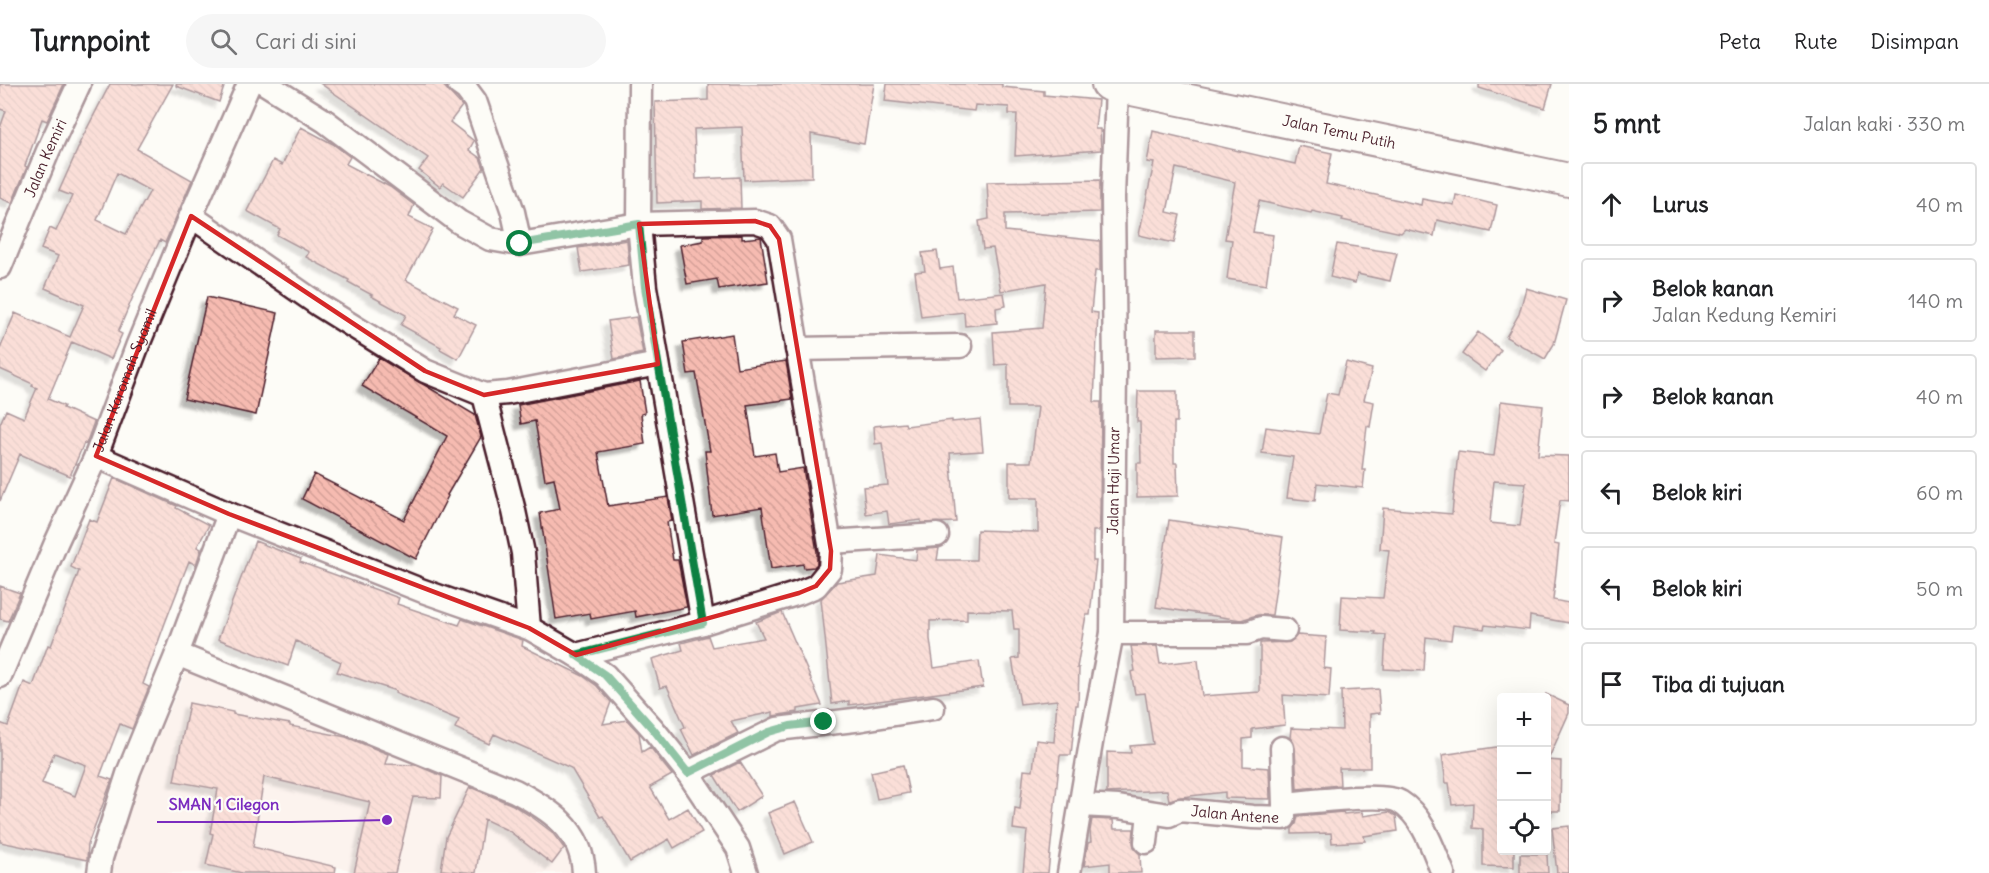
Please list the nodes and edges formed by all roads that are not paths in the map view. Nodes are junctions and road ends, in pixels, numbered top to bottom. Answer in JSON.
{"nodes":[{"id":1,"x":249,"y":84,"type":"edge"},
{"id":2,"x":266,"y":84,"type":"edge"},
{"id":3,"x":459,"y":84,"type":"edge"},
{"id":4,"x":640,"y":84,"type":"edge"},
{"id":5,"x":74,"y":85,"type":"edge"},
{"id":6,"x":1113,"y":85,"type":"edge"},
{"id":7,"x":1569,"y":180,"type":"edge"},
{"id":8,"x":191,"y":216,"type":"junction"},
{"id":9,"x":639,"y":224,"type":"junction"},
{"id":10,"x":520,"y":244,"type":"junction"},
{"id":11,"x":0,"y":267,"type":"edge"},
{"id":12,"x":960,"y":346,"type":"dead end"},
{"id":13,"x":797,"y":349,"type":"junction"},
{"id":14,"x":658,"y":364,"type":"junction"},
{"id":15,"x":484,"y":395,"type":"junction"},
{"id":16,"x":96,"y":456,"type":"junction"},
{"id":17,"x":229,"y":514,"type":"junction"},
{"id":18,"x":937,"y":535,"type":"dead end"},
{"id":19,"x":830,"y":542,"type":"junction"},
{"id":20,"x":703,"y":623,"type":"junction"},
{"id":21,"x":529,"y":628,"type":"junction"},
{"id":22,"x":1285,"y":630,"type":"dead end"},
{"id":23,"x":1112,"y":633,"type":"junction"},
{"id":24,"x":177,"y":654,"type":"junction"},
{"id":25,"x":576,"y":655,"type":"junction"},
{"id":26,"x":0,"y":676,"type":"edge"},
{"id":27,"x":933,"y":708,"type":"dead end"},
{"id":28,"x":1282,"y":748,"type":"dead end"},
{"id":29,"x":688,"y":773,"type":"junction"},
{"id":30,"x":1284,"y":804,"type":"junction"},
{"id":31,"x":1081,"y":805,"type":"junction"},
{"id":32,"x":1149,"y":813,"type":"junction"},
{"id":33,"x":1146,"y":842,"type":"dead end"},
{"id":34,"x":99,"y":873,"type":"edge"},
{"id":35,"x":584,"y":873,"type":"edge"},
{"id":36,"x":746,"y":873,"type":"edge"},
{"id":37,"x":1069,"y":873,"type":"edge"},
{"id":38,"x":1443,"y":873,"type":"edge"}],
"edges":[{"from":1,"to":8,"type":"street","name":"Jalan Karomah Syamil"},
{"from":2,"to":10,"type":"street"},
{"from":3,"to":10,"type":"street"},
{"from":4,"to":9,"type":"street"},
{"from":5,"to":11,"type":"street","name":"Jalan Kemiri"},
{"from":6,"to":7,"type":"street","name":"Jalan Temu Putih"},
{"from":6,"to":23,"type":"street","name":"Jalan Haji Umar"},
{"from":8,"to":15,"type":"street"},
{"from":8,"to":16,"type":"street","name":"Jalan Karomah Syamil"},
{"from":9,"to":10,"type":"street"},
{"from":9,"to":13,"type":"street"},
{"from":9,"to":14,"type":"street"},
{"from":12,"to":13,"type":"street"},
{"from":13,"to":19,"type":"street"},
{"from":14,"to":15,"type":"street"},
{"from":14,"to":20,"type":"street"},
{"from":15,"to":21,"type":"street"},
{"from":16,"to":17,"type":"street"},
{"from":16,"to":26,"type":"street","name":"Jalan Karomah Syamil"},
{"from":17,"to":21,"type":"street"},
{"from":17,"to":24,"type":"street"},
{"from":18,"to":19,"type":"street"},
{"from":19,"to":20,"type":"street"},
{"from":20,"to":25,"type":"street"},
{"from":21,"to":25,"type":"street"},
{"from":22,"to":23,"type":"street"},
{"from":23,"to":31,"type":"street","name":"Jalan Haji Umar"},
{"from":24,"to":34,"type":"street"},
{"from":24,"to":35,"type":"street"},
{"from":25,"to":29,"type":"street"},
{"from":27,"to":29,"type":"street"},
{"from":28,"to":30,"type":"street"},
{"from":29,"to":36,"type":"street"},
{"from":30,"to":32,"type":"street","name":"Jalan Antene"},
{"from":30,"to":38,"type":"street","name":"Jalan Antene"},
{"from":31,"to":32,"type":"street","name":"Jalan Antene"},
{"from":31,"to":37,"type":"street","name":"Jalan Haji Umar"},
{"from":32,"to":33,"type":"street"}]}
